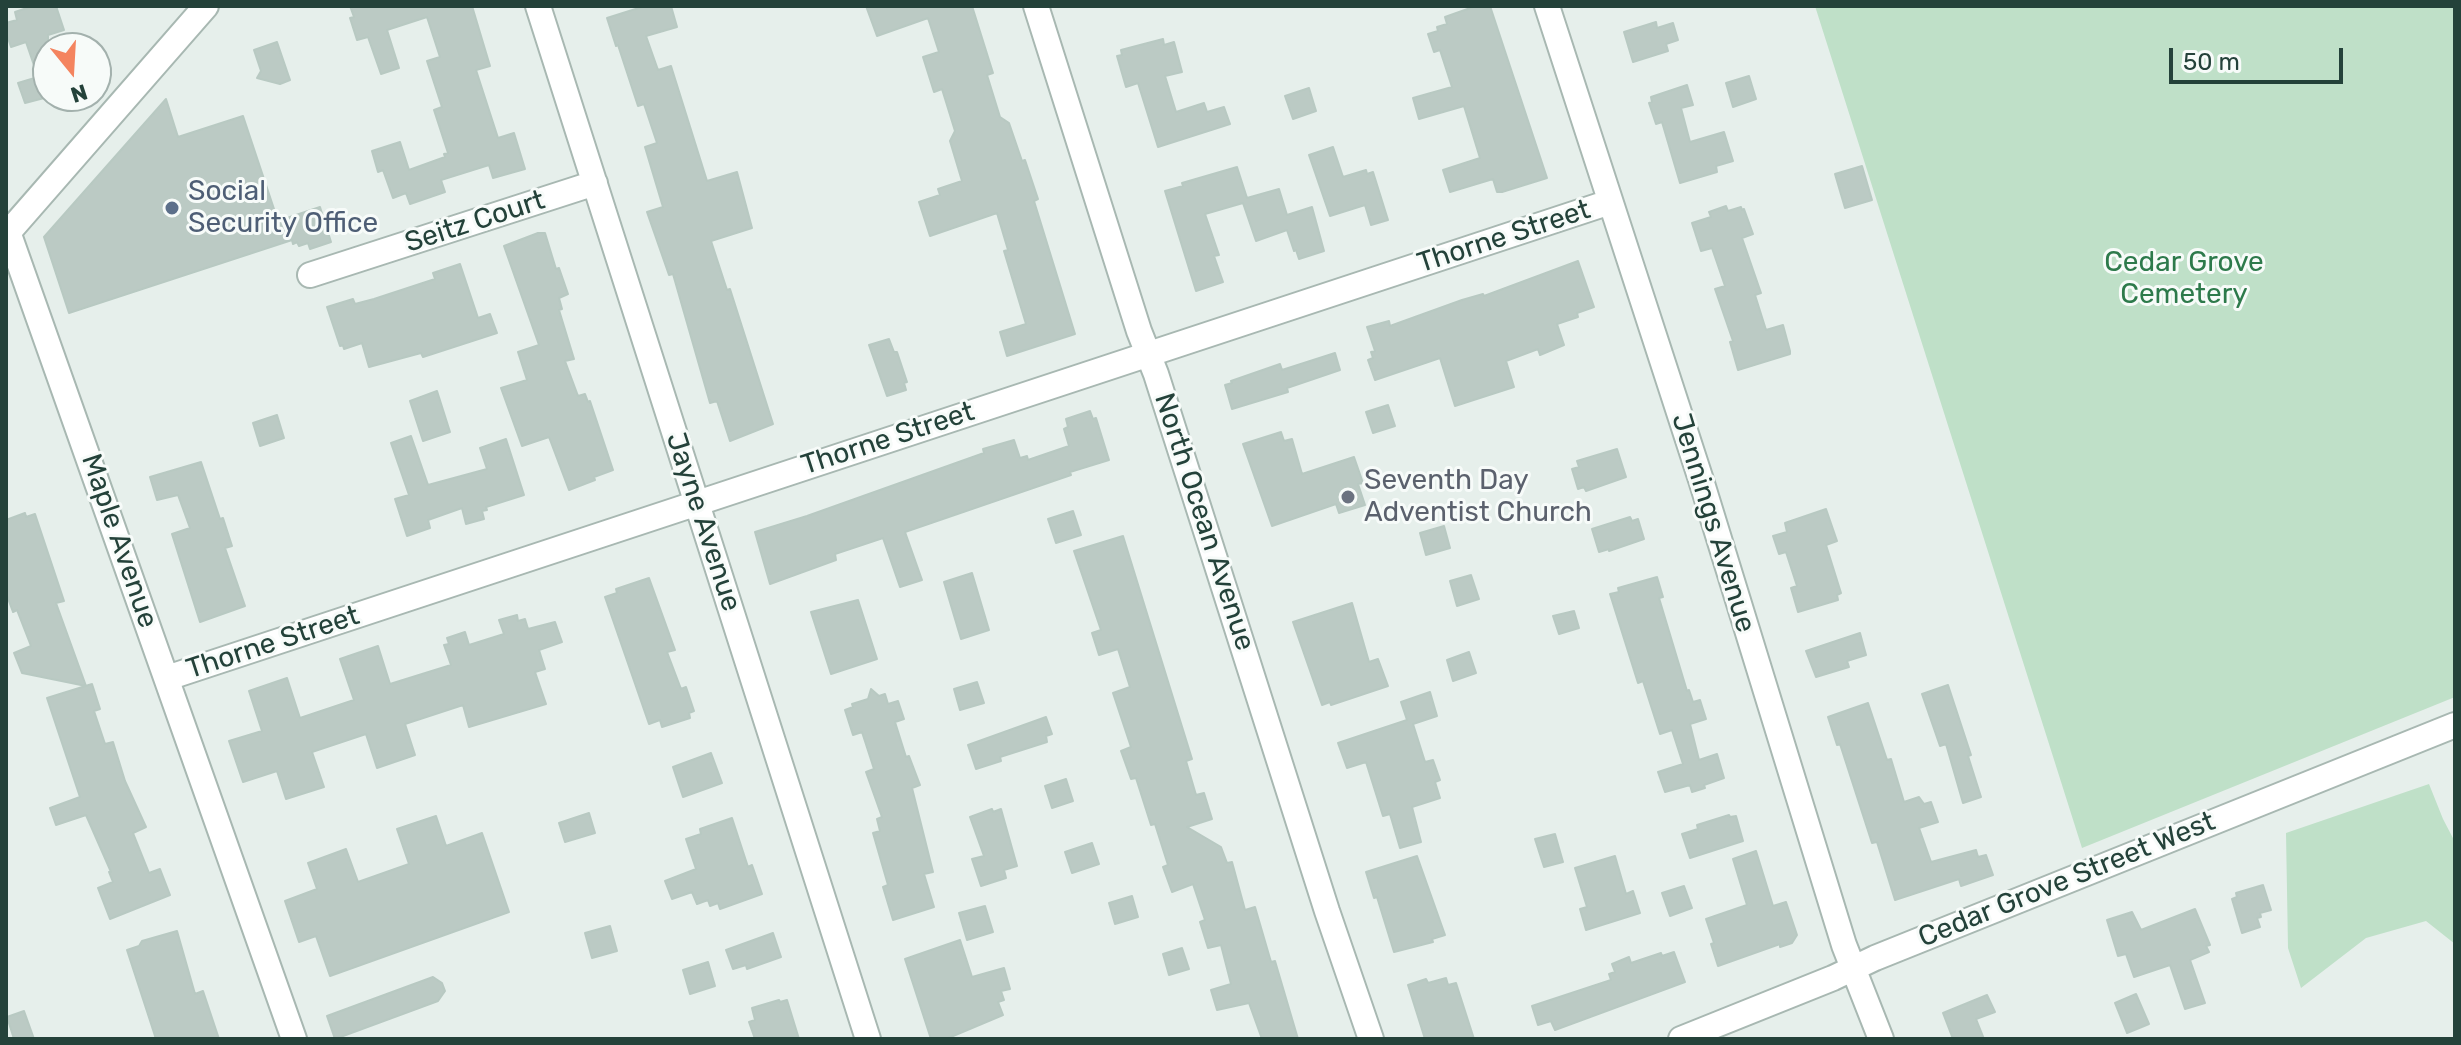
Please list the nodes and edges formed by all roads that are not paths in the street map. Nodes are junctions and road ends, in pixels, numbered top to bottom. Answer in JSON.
{"nodes":[{"id":1,"x":206,"y":6,"type":"edge"},
{"id":2,"x":538,"y":6,"type":"edge"},
{"id":3,"x":1036,"y":6,"type":"edge"},
{"id":4,"x":1547,"y":6,"type":"edge"},
{"id":5,"x":595,"y":183,"type":"junction"},
{"id":6,"x":1610,"y":202,"type":"junction"},
{"id":7,"x":7,"y":231,"type":"edge"},
{"id":8,"x":310,"y":275,"type":"dead end"},
{"id":9,"x":1148,"y":354,"type":"junction"},
{"id":10,"x":697,"y":502,"type":"junction"},
{"id":11,"x":167,"y":678,"type":"junction"},
{"id":12,"x":2455,"y":725,"type":"edge"},
{"id":13,"x":1853,"y":968,"type":"junction"},
{"id":14,"x":294,"y":1039,"type":"edge"},
{"id":15,"x":868,"y":1039,"type":"edge"},
{"id":16,"x":1371,"y":1039,"type":"edge"},
{"id":17,"x":1681,"y":1039,"type":"edge"},
{"id":18,"x":1881,"y":1039,"type":"edge"}],
"edges":[{"from":1,"to":7,"type":"street"},
{"from":2,"to":5,"type":"street","name":"Jayne Avenue"},
{"from":3,"to":9,"type":"street","name":"North Ocean Avenue"},
{"from":4,"to":6,"type":"street","name":"Jennings Avenue"},
{"from":5,"to":8,"type":"street","name":"Seitz Court"},
{"from":5,"to":10,"type":"street","name":"Jayne Avenue"},
{"from":6,"to":9,"type":"street","name":"Thorne Street"},
{"from":6,"to":13,"type":"street","name":"Jennings Avenue"},
{"from":7,"to":11,"type":"street","name":"Maple Avenue"},
{"from":9,"to":10,"type":"street","name":"Thorne Street"},
{"from":9,"to":16,"type":"street","name":"North Ocean Avenue"},
{"from":10,"to":11,"type":"street","name":"Thorne Street"},
{"from":10,"to":15,"type":"street","name":"Jayne Avenue"},
{"from":11,"to":14,"type":"street","name":"Maple Avenue"},
{"from":12,"to":13,"type":"street","name":"Cedar Grove Street West"},
{"from":13,"to":17,"type":"street","name":"Cedar Grove Street West"},
{"from":13,"to":18,"type":"street","name":"Jennings Avenue"}]}
